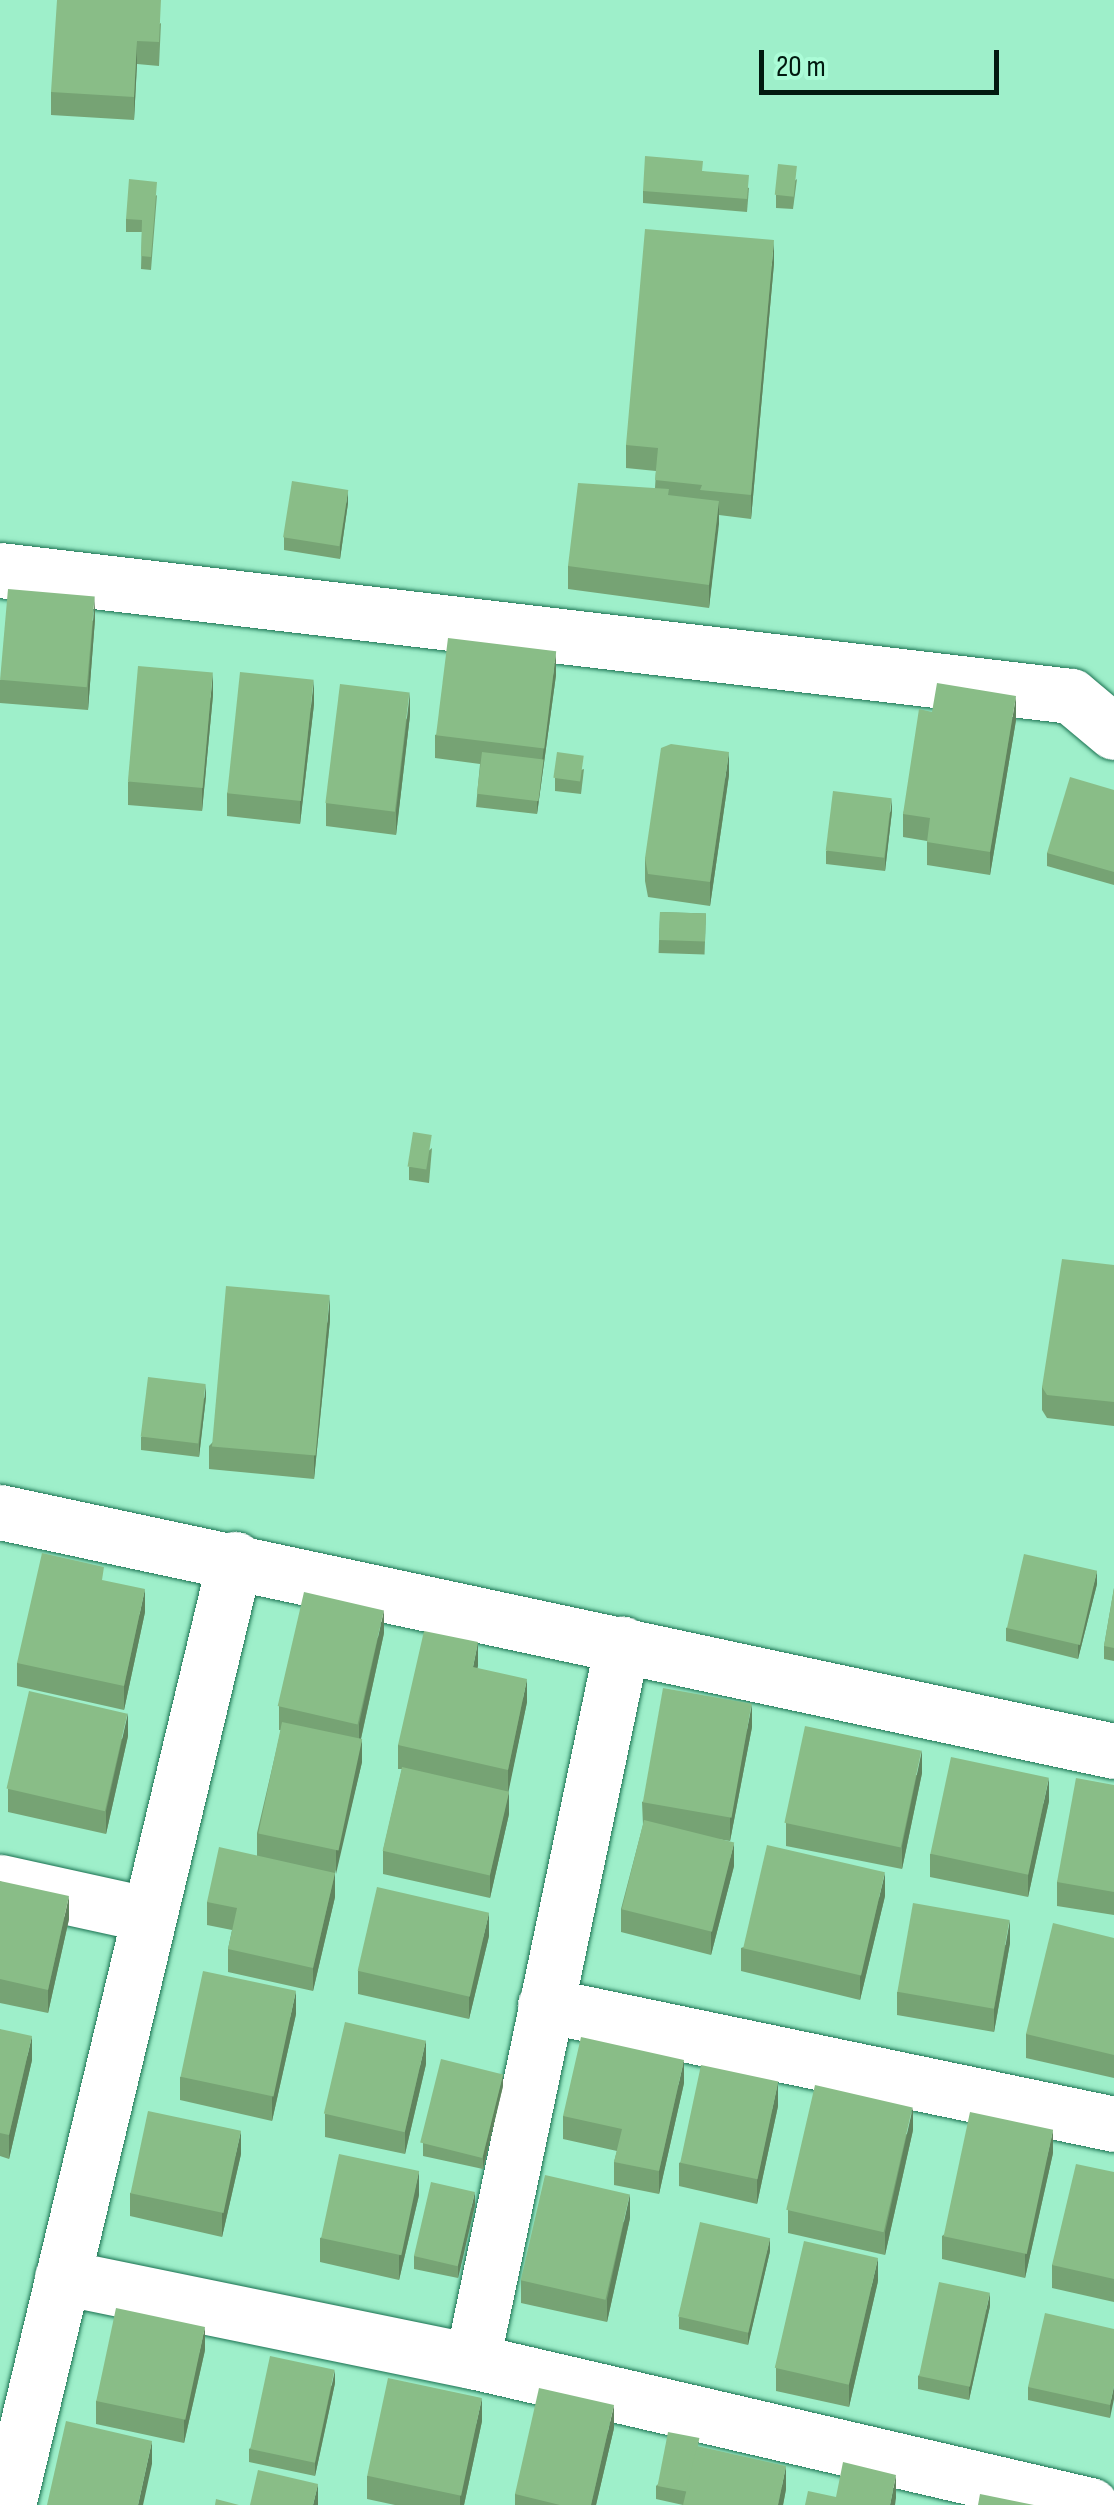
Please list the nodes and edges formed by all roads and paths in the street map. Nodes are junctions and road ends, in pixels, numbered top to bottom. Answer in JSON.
{"nodes":[{"id":1,"x":0,"y":570,"type":"edge"},
{"id":2,"x":1114,"y":732,"type":"edge"},
{"id":3,"x":0,"y":1512,"type":"edge"},
{"id":4,"x":234,"y":1559,"type":"junction"},
{"id":5,"x":622,"y":1644,"type":"junction"},
{"id":6,"x":1114,"y":1751,"type":"edge"},
{"id":7,"x":0,"y":1882,"type":"edge"},
{"id":8,"x":146,"y":1914,"type":"junction"},
{"id":9,"x":545,"y":2005,"type":"junction"},
{"id":10,"x":1114,"y":2124,"type":"edge"},
{"id":11,"x":62,"y":2277,"type":"junction"},
{"id":12,"x":472,"y":2362,"type":"junction"},
{"id":13,"x":8,"y":2505,"type":"edge"},
{"id":14,"x":1090,"y":2505,"type":"edge"}],
"edges":[{"from":1,"to":2,"type":"street"},
{"from":3,"to":4,"type":"street"},
{"from":4,"to":5,"type":"street"},
{"from":4,"to":8,"type":"street"},
{"from":5,"to":6,"type":"street"},
{"from":5,"to":9,"type":"street"},
{"from":7,"to":8,"type":"street"},
{"from":8,"to":11,"type":"street"},
{"from":9,"to":10,"type":"street"},
{"from":9,"to":12,"type":"street"},
{"from":11,"to":12,"type":"street"},
{"from":11,"to":13,"type":"street"},
{"from":12,"to":14,"type":"street"}]}
